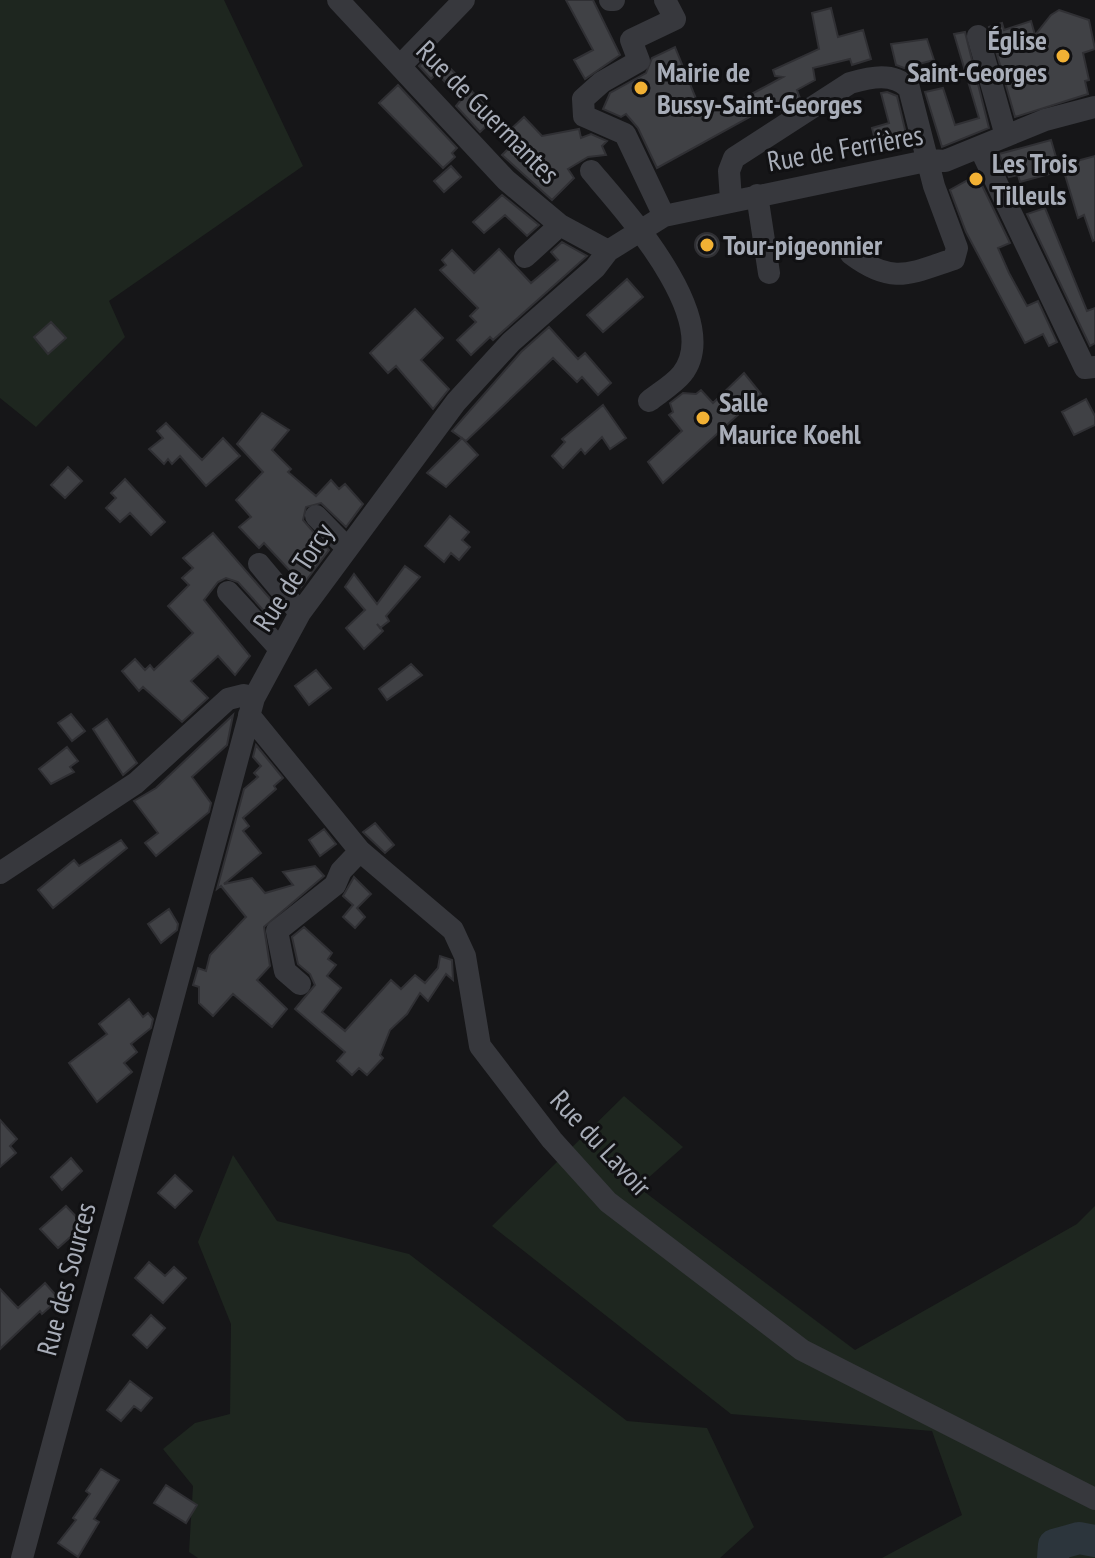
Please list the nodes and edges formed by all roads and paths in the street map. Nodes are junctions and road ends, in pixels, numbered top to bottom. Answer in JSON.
{"nodes":[{"id":1,"x":338,"y":0,"type":"edge"},
{"id":2,"x":464,"y":0,"type":"edge"},
{"id":3,"x":665,"y":0,"type":"edge"},
{"id":4,"x":978,"y":36,"type":"dead end"},
{"id":5,"x":400,"y":66,"type":"junction"},
{"id":6,"x":1095,"y":107,"type":"edge"},
{"id":7,"x":1006,"y":136,"type":"junction"},
{"id":8,"x":980,"y":148,"type":"junction"},
{"id":9,"x":931,"y":160,"type":"junction"},
{"id":10,"x":591,"y":171,"type":"dead end"},
{"id":11,"x":757,"y":195,"type":"junction"},
{"id":12,"x":731,"y":200,"type":"junction"},
{"id":13,"x":664,"y":216,"type":"junction"},
{"id":14,"x":560,"y":225,"type":"junction"},
{"id":15,"x":640,"y":229,"type":"junction"},
{"id":16,"x":608,"y":251,"type":"junction"},
{"id":17,"x":851,"y":254,"type":"dead end"},
{"id":18,"x":525,"y":257,"type":"dead end"},
{"id":19,"x":769,"y":273,"type":"dead end"},
{"id":20,"x":1095,"y":367,"type":"edge"},
{"id":21,"x":649,"y":401,"type":"dead end"},
{"id":22,"x":316,"y":516,"type":"dead end"},
{"id":23,"x":347,"y":548,"type":"junction"},
{"id":24,"x":259,"y":564,"type":"dead end"},
{"id":25,"x":228,"y":592,"type":"dead end"},
{"id":26,"x":300,"y":613,"type":"junction"},
{"id":27,"x":280,"y":649,"type":"junction"},
{"id":28,"x":251,"y":706,"type":"junction"},
{"id":29,"x":360,"y":851,"type":"junction"},
{"id":30,"x":0,"y":873,"type":"edge"},
{"id":31,"x":300,"y":984,"type":"dead end"},
{"id":32,"x":169,"y":1015,"type":"joint"},
{"id":33,"x":1095,"y":1499,"type":"edge"},
{"id":34,"x":22,"y":1558,"type":"edge"}],
"edges":[{"from":1,"to":5,"type":"street","name":"Rue de Guermantes"},
{"from":2,"to":5,"type":"street"},
{"from":3,"to":13,"type":"street"},
{"from":4,"to":7,"type":"street"},
{"from":5,"to":14,"type":"street","name":"Rue de Guermantes"},
{"from":6,"to":7,"type":"street","name":"Rue de Ferrières"},
{"from":7,"to":8,"type":"street","name":"Rue de Ferrières"},
{"from":8,"to":9,"type":"street","name":"Rue de Ferrières"},
{"from":8,"to":20,"type":"street"},
{"from":9,"to":11,"type":"street","name":"Rue de Ferrières"},
{"from":9,"to":12,"type":"street"},
{"from":9,"to":17,"type":"street"},
{"from":10,"to":15,"type":"street"},
{"from":11,"to":12,"type":"street","name":"Rue de Ferrières"},
{"from":11,"to":19,"type":"street"},
{"from":12,"to":13,"type":"street","name":"Rue de Ferrières"},
{"from":13,"to":15,"type":"street","name":"Rue de Ferrières"},
{"from":14,"to":16,"type":"street","name":"Rue de Guermantes"},
{"from":14,"to":18,"type":"street"},
{"from":15,"to":16,"type":"street","name":"Rue de Ferrières"},
{"from":15,"to":21,"type":"street"},
{"from":16,"to":23,"type":"street","name":"Rue de Torcy"},
{"from":22,"to":23,"type":"street"},
{"from":23,"to":26,"type":"street","name":"Rue de Torcy"},
{"from":24,"to":26,"type":"street"},
{"from":25,"to":27,"type":"street"},
{"from":26,"to":27,"type":"street","name":"Rue de Torcy"},
{"from":27,"to":28,"type":"street","name":"Rue de Torcy"},
{"from":28,"to":29,"type":"street","name":"Rue du Lavoir"},
{"from":28,"to":30,"type":"street"},
{"from":28,"to":32,"type":"street","name":"Rue de Torcy"},
{"from":29,"to":31,"type":"street"},
{"from":29,"to":33,"type":"street","name":"Rue du Lavoir"},
{"from":32,"to":34,"type":"street","name":"Rue des Sources"}]}
